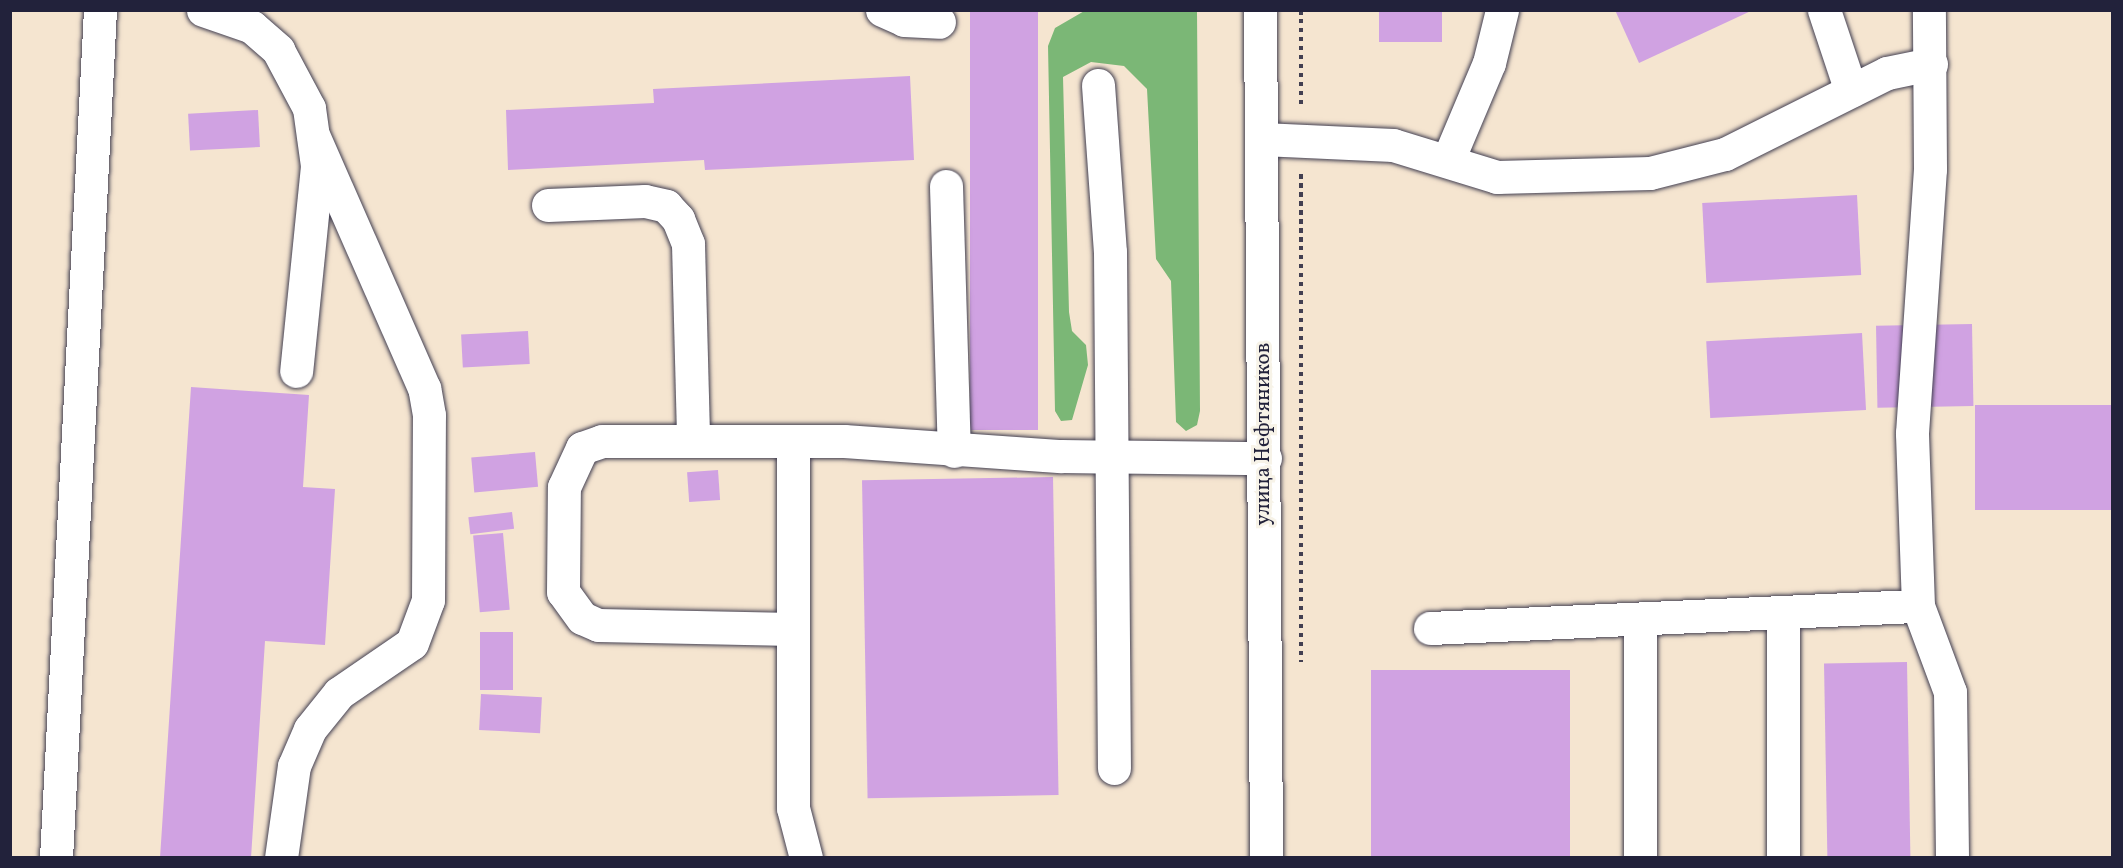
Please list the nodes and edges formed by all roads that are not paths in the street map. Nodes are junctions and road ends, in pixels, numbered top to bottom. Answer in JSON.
{"nodes":[{"id":1,"x":100,"y":10,"type":"edge"},
{"id":2,"x":203,"y":10,"type":"edge"},
{"id":3,"x":882,"y":10,"type":"edge"},
{"id":4,"x":1260,"y":10,"type":"edge"},
{"id":5,"x":1502,"y":10,"type":"edge"},
{"id":6,"x":1824,"y":10,"type":"edge"},
{"id":7,"x":1929,"y":10,"type":"edge"},
{"id":8,"x":939,"y":22,"type":"dead end"},
{"id":9,"x":1931,"y":64,"type":"junction"},
{"id":10,"x":1098,"y":85,"type":"dead end"},
{"id":11,"x":1851,"y":91,"type":"junction"},
{"id":12,"x":315,"y":137,"type":"junction"},
{"id":13,"x":1262,"y":139,"type":"junction"},
{"id":14,"x":1448,"y":160,"type":"junction"},
{"id":15,"x":946,"y":186,"type":"dead end"},
{"id":16,"x":548,"y":205,"type":"dead end"},
{"id":17,"x":296,"y":371,"type":"dead end"},
{"id":18,"x":693,"y":441,"type":"junction"},
{"id":19,"x":793,"y":441,"type":"junction"},
{"id":20,"x":954,"y":451,"type":"junction"},
{"id":21,"x":1113,"y":458,"type":"junction"},
{"id":22,"x":1265,"y":458,"type":"junction"},
{"id":23,"x":1918,"y":606,"type":"junction"},
{"id":24,"x":1783,"y":613,"type":"junction"},
{"id":25,"x":1640,"y":619,"type":"junction"},
{"id":26,"x":1430,"y":628,"type":"dead end"},
{"id":27,"x":793,"y":629,"type":"junction"},
{"id":28,"x":1113,"y":768,"type":"dead end"},
{"id":29,"x":56,"y":858,"type":"edge"},
{"id":30,"x":281,"y":858,"type":"edge"},
{"id":31,"x":806,"y":858,"type":"edge"},
{"id":32,"x":1266,"y":858,"type":"edge"},
{"id":33,"x":1640,"y":858,"type":"edge"},
{"id":34,"x":1784,"y":858,"type":"edge"},
{"id":35,"x":1952,"y":858,"type":"edge"}],
"edges":[{"from":1,"to":29,"type":"street"},
{"from":2,"to":12,"type":"street"},
{"from":3,"to":8,"type":"street"},
{"from":4,"to":13,"type":"street","name":"улица Нефтяников"},
{"from":5,"to":14,"type":"street"},
{"from":6,"to":11,"type":"street"},
{"from":7,"to":9,"type":"street"},
{"from":9,"to":11,"type":"street"},
{"from":9,"to":23,"type":"street"},
{"from":10,"to":21,"type":"street"},
{"from":11,"to":14,"type":"street"},
{"from":12,"to":17,"type":"street"},
{"from":12,"to":30,"type":"street"},
{"from":13,"to":14,"type":"street"},
{"from":13,"to":22,"type":"street","name":"улица Нефтяников"},
{"from":15,"to":20,"type":"street"},
{"from":16,"to":18,"type":"street"},
{"from":18,"to":19,"type":"street"},
{"from":18,"to":27,"type":"street"},
{"from":19,"to":20,"type":"street"},
{"from":19,"to":27,"type":"street"},
{"from":20,"to":21,"type":"street"},
{"from":21,"to":22,"type":"street"},
{"from":21,"to":28,"type":"street"},
{"from":22,"to":32,"type":"street","name":"улица Нефтяников"},
{"from":23,"to":24,"type":"street"},
{"from":23,"to":35,"type":"street"},
{"from":24,"to":25,"type":"street"},
{"from":24,"to":34,"type":"street"},
{"from":25,"to":26,"type":"street"},
{"from":25,"to":33,"type":"street"},
{"from":27,"to":31,"type":"street"}]}
